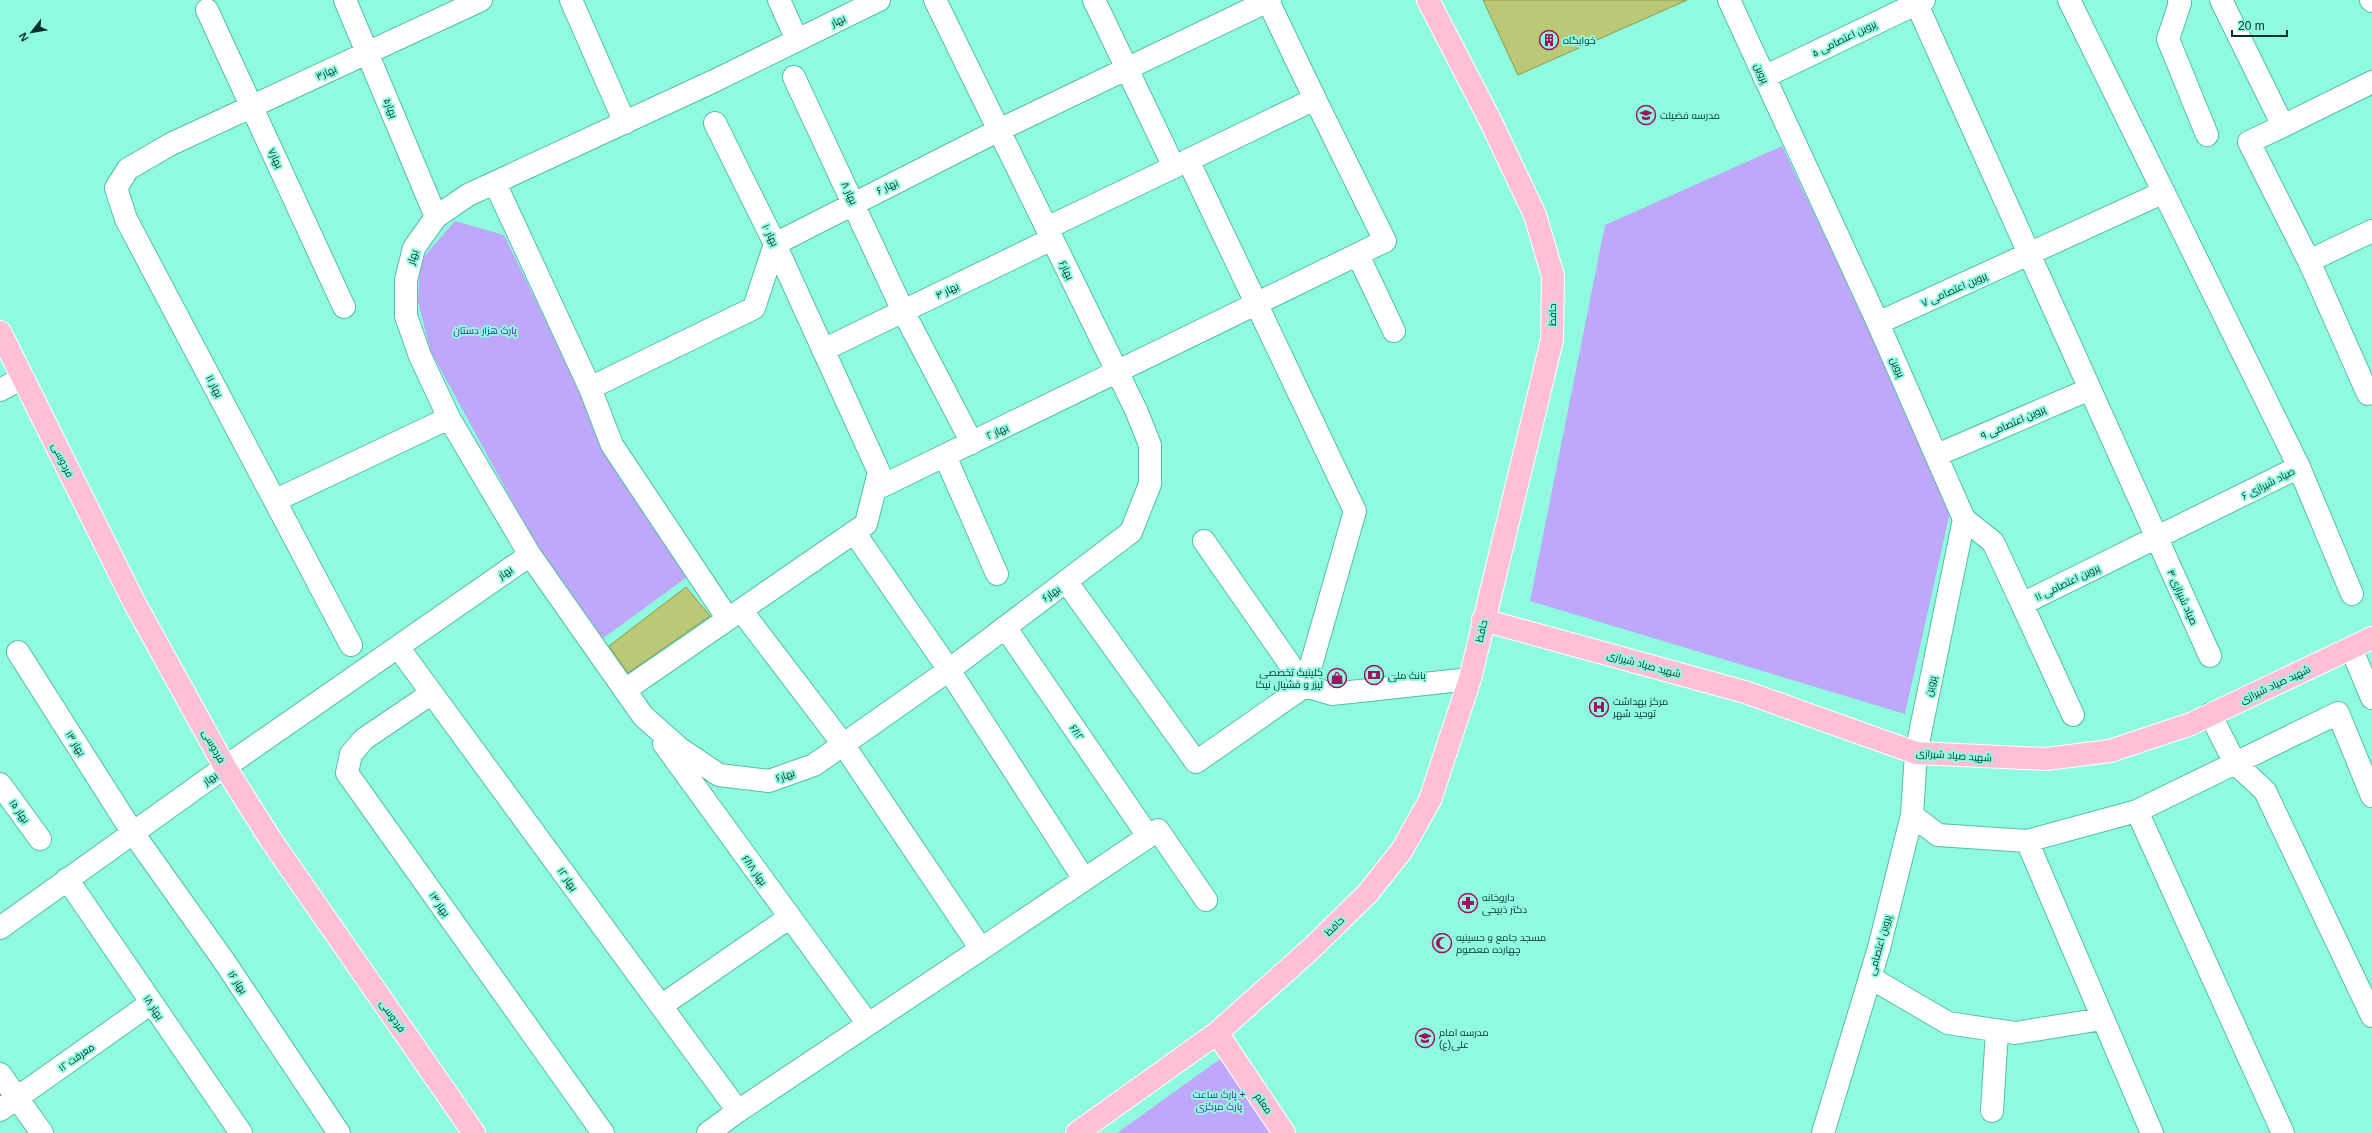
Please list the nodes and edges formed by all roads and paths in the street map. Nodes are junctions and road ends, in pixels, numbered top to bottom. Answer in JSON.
{"nodes":[{"id":1,"x":345,"y":0,"type":"edge"},
{"id":2,"x":481,"y":0,"type":"edge"},
{"id":3,"x":571,"y":0,"type":"edge"},
{"id":4,"x":779,"y":0,"type":"edge"},
{"id":5,"x":879,"y":0,"type":"edge"},
{"id":6,"x":935,"y":0,"type":"edge"},
{"id":7,"x":1094,"y":0,"type":"edge"},
{"id":8,"x":1428,"y":0,"type":"edge"},
{"id":9,"x":1729,"y":0,"type":"edge"},
{"id":10,"x":2069,"y":0,"type":"edge"},
{"id":11,"x":2221,"y":0,"type":"edge"},
{"id":12,"x":1919,"y":1,"type":"edge"},
{"id":13,"x":2182,"y":1,"type":"edge"},
{"id":14,"x":1263,"y":2,"type":"edge"},
{"id":15,"x":207,"y":10,"type":"dead end"},
{"id":16,"x":797,"y":40,"type":"junction"},
{"id":17,"x":368,"y":52,"type":"junction"},
{"id":18,"x":1127,"y":69,"type":"junction"},
{"id":19,"x":794,"y":77,"type":"dead end"},
{"id":20,"x":1764,"y":77,"type":"junction"},
{"id":21,"x":2372,"y":82,"type":"edge"},
{"id":22,"x":1315,"y":99,"type":"junction"},
{"id":23,"x":252,"y":106,"type":"junction"},
{"id":24,"x":625,"y":123,"type":"junction"},
{"id":25,"x":715,"y":123,"type":"dead end"},
{"id":26,"x":2283,"y":126,"type":"junction"},
{"id":27,"x":999,"y":130,"type":"junction"},
{"id":28,"x":2207,"y":135,"type":"dead end"},
{"id":29,"x":171,"y":144,"type":"joint"},
{"id":30,"x":1181,"y":163,"type":"junction"},
{"id":31,"x":495,"y":183,"type":"junction"},
{"id":32,"x":2164,"y":192,"type":"junction"},
{"id":33,"x":854,"y":202,"type":"junction"},
{"id":34,"x":436,"y":217,"type":"junction"},
{"id":35,"x":2372,"y":230,"type":"edge"},
{"id":36,"x":1050,"y":234,"type":"junction"},
{"id":37,"x":775,"y":244,"type":"junction"},
{"id":38,"x":2030,"y":254,"type":"junction"},
{"id":39,"x":1358,"y":255,"type":"junction"},
{"id":40,"x":2309,"y":261,"type":"junction"},
{"id":41,"x":1257,"y":304,"type":"junction"},
{"id":42,"x":344,"y":307,"type":"dead end"},
{"id":43,"x":903,"y":311,"type":"junction"},
{"id":44,"x":1878,"y":323,"type":"junction"},
{"id":45,"x":1394,"y":331,"type":"dead end"},
{"id":46,"x":0,"y":332,"type":"edge"},
{"id":47,"x":823,"y":350,"type":"junction"},
{"id":48,"x":1118,"y":373,"type":"junction"},
{"id":49,"x":23,"y":378,"type":"junction"},
{"id":50,"x":590,"y":388,"type":"junction"},
{"id":51,"x":2090,"y":389,"type":"junction"},
{"id":52,"x":0,"y":390,"type":"edge"},
{"id":53,"x":2372,"y":392,"type":"edge"},
{"id":54,"x":449,"y":418,"type":"junction"},
{"id":55,"x":972,"y":443,"type":"junction"},
{"id":56,"x":1937,"y":455,"type":"junction"},
{"id":57,"x":945,"y":456,"type":"junction"},
{"id":58,"x":2299,"y":467,"type":"junction"},
{"id":59,"x":876,"y":489,"type":"junction"},
{"id":60,"x":276,"y":500,"type":"junction"},
{"id":61,"x":1964,"y":519,"type":"junction"},
{"id":62,"x":854,"y":532,"type":"junction"},
{"id":63,"x":2157,"y":539,"type":"junction"},
{"id":64,"x":1204,"y":541,"type":"dead end"},
{"id":65,"x":530,"y":555,"type":"junction"},
{"id":66,"x":997,"y":574,"type":"dead end"},
{"id":67,"x":1066,"y":581,"type":"junction"},
{"id":68,"x":2352,"y":594,"type":"dead end"},
{"id":69,"x":2022,"y":604,"type":"junction"},
{"id":70,"x":734,"y":614,"type":"junction"},
{"id":71,"x":1483,"y":620,"type":"junction"},
{"id":72,"x":1005,"y":627,"type":"junction"},
{"id":73,"x":2372,"y":638,"type":"edge"},
{"id":74,"x":351,"y":645,"type":"dead end"},
{"id":75,"x":398,"y":647,"type":"junction"},
{"id":76,"x":2351,"y":648,"type":"junction"},
{"id":77,"x":18,"y":652,"type":"dead end"},
{"id":78,"x":2210,"y":656,"type":"dead end"},
{"id":79,"x":949,"y":670,"type":"junction"},
{"id":80,"x":1470,"y":679,"type":"junction"},
{"id":81,"x":1305,"y":686,"type":"junction"},
{"id":82,"x":625,"y":690,"type":"junction"},
{"id":83,"x":432,"y":693,"type":"junction"},
{"id":84,"x":2372,"y":698,"type":"edge"},
{"id":85,"x":2210,"y":714,"type":"junction"},
{"id":86,"x":2073,"y":715,"type":"dead end"},
{"id":87,"x":643,"y":716,"type":"junction"},
{"id":88,"x":843,"y":744,"type":"junction"},
{"id":89,"x":1916,"y":753,"type":"junction"},
{"id":90,"x":2235,"y":763,"type":"junction"},
{"id":91,"x":225,"y":767,"type":"junction"},
{"id":92,"x":0,"y":784,"type":"edge"},
{"id":93,"x":2372,"y":796,"type":"edge"},
{"id":94,"x":2137,"y":811,"type":"junction"},
{"id":95,"x":1912,"y":815,"type":"junction"},
{"id":96,"x":133,"y":833,"type":"junction"},
{"id":97,"x":1148,"y":836,"type":"junction"},
{"id":98,"x":40,"y":839,"type":"dead end"},
{"id":99,"x":2027,"y":841,"type":"junction"},
{"id":100,"x":67,"y":879,"type":"junction"},
{"id":101,"x":1084,"y":879,"type":"junction"},
{"id":102,"x":1206,"y":900,"type":"dead end"},
{"id":103,"x":790,"y":917,"type":"junction"},
{"id":104,"x":0,"y":928,"type":"edge"},
{"id":105,"x":981,"y":949,"type":"junction"},
{"id":106,"x":1871,"y":978,"type":"junction"},
{"id":107,"x":151,"y":1003,"type":"junction"},
{"id":108,"x":661,"y":1006,"type":"junction"},
{"id":109,"x":2372,"y":1016,"type":"edge"},
{"id":110,"x":2102,"y":1019,"type":"junction"},
{"id":111,"x":868,"y":1024,"type":"junction"},
{"id":112,"x":1997,"y":1031,"type":"junction"},
{"id":113,"x":1217,"y":1033,"type":"junction"},
{"id":114,"x":0,"y":1074,"type":"edge"},
{"id":115,"x":9,"y":1104,"type":"edge"},
{"id":116,"x":738,"y":1111,"type":"junction"},
{"id":117,"x":1992,"y":1111,"type":"dead end"},
{"id":118,"x":42,"y":1133,"type":"edge"},
{"id":119,"x":241,"y":1133,"type":"edge"},
{"id":120,"x":339,"y":1133,"type":"edge"},
{"id":121,"x":474,"y":1133,"type":"edge"},
{"id":122,"x":603,"y":1133,"type":"edge"},
{"id":123,"x":708,"y":1133,"type":"edge"},
{"id":124,"x":1077,"y":1133,"type":"edge"},
{"id":125,"x":1284,"y":1133,"type":"edge"},
{"id":126,"x":1823,"y":1133,"type":"edge"},
{"id":127,"x":2152,"y":1133,"type":"edge"},
{"id":128,"x":2283,"y":1133,"type":"edge"}],
"edges":[{"from":1,"to":17,"type":"street","name":"بهار۵"},
{"from":2,"to":17,"type":"street","name":"بهار۳"},
{"from":3,"to":24,"type":"street"},
{"from":4,"to":16,"type":"street"},
{"from":5,"to":16,"type":"street","name":"بهار"},
{"from":6,"to":27,"type":"street","name":"بهار۶"},
{"from":7,"to":18,"type":"street"},
{"from":8,"to":71,"type":"main road","name":"حافظ"},
{"from":9,"to":20,"type":"street","name":"پروین"},
{"from":10,"to":32,"type":"street"},
{"from":11,"to":26,"type":"street"},
{"from":12,"to":20,"type":"street","name":"پروین اعتصامی ۵"},
{"from":12,"to":38,"type":"street","name":"صیاد شیرازی ۴"},
{"from":13,"to":28,"type":"street"},
{"from":14,"to":18,"type":"street","name":"بهار ۶"},
{"from":14,"to":22,"type":"street"},
{"from":15,"to":23,"type":"street","name":"بهار۷"},
{"from":16,"to":24,"type":"street","name":"بهار"},
{"from":17,"to":23,"type":"street","name":"بهار۳"},
{"from":17,"to":34,"type":"street","name":"بهار۵"},
{"from":18,"to":27,"type":"street","name":"بهار ۶"},
{"from":18,"to":30,"type":"street"},
{"from":19,"to":33,"type":"street","name":"بهار ۸"},
{"from":20,"to":44,"type":"street","name":"پروین"},
{"from":21,"to":26,"type":"street"},
{"from":22,"to":30,"type":"street","name":"بهار ۴"},
{"from":22,"to":39,"type":"street","name":"بهار ۲"},
{"from":23,"to":29,"type":"street","name":"بهار۳"},
{"from":23,"to":42,"type":"street","name":"بهار۷"},
{"from":24,"to":31,"type":"street","name":"بهار"},
{"from":25,"to":37,"type":"street","name":"بهار ۱۰"},
{"from":26,"to":40,"type":"street"},
{"from":27,"to":33,"type":"street","name":"بهار ۶"},
{"from":27,"to":36,"type":"street","name":"بهار۶"},
{"from":29,"to":60,"type":"street","name":"بهار ۱۱"},
{"from":30,"to":36,"type":"street","name":"بهار ۴"},
{"from":30,"to":41,"type":"street"},
{"from":31,"to":34,"type":"street","name":"بهار"},
{"from":31,"to":50,"type":"street"},
{"from":32,"to":38,"type":"street","name":"پروین اعتصامی ۷"},
{"from":32,"to":58,"type":"street"},
{"from":33,"to":37,"type":"street","name":"بهار ۶"},
{"from":33,"to":43,"type":"street","name":"بهار ۸"},
{"from":34,"to":54,"type":"street","name":"بهار"},
{"from":35,"to":40,"type":"street"},
{"from":36,"to":43,"type":"street","name":"بهار ۴"},
{"from":36,"to":48,"type":"street","name":"بهار۶"},
{"from":37,"to":47,"type":"street","name":"بهار ۱۰"},
{"from":37,"to":50,"type":"street"},
{"from":38,"to":44,"type":"street","name":"پروین اعتصامی ۷"},
{"from":38,"to":51,"type":"street","name":"صیاد شیرازی ۴"},
{"from":39,"to":41,"type":"street","name":"بهار ۲"},
{"from":39,"to":45,"type":"street"},
{"from":40,"to":53,"type":"street"},
{"from":41,"to":48,"type":"street","name":"بهار ۲"},
{"from":41,"to":81,"type":"street"},
{"from":43,"to":47,"type":"street","name":"بهار ۴"},
{"from":43,"to":55,"type":"street","name":"بهار ۸"},
{"from":44,"to":56,"type":"street","name":"پروین"},
{"from":46,"to":49,"type":"main road","name":"فردوسی"},
{"from":47,"to":59,"type":"street","name":"بهار ۱۰"},
{"from":48,"to":55,"type":"street","name":"بهار ۲"},
{"from":48,"to":67,"type":"street","name":"بهار۶"},
{"from":49,"to":52,"type":"street"},
{"from":49,"to":91,"type":"main road","name":"فردوسی"},
{"from":50,"to":70,"type":"street"},
{"from":51,"to":56,"type":"street","name":"پروین اعتصامی ۹"},
{"from":51,"to":63,"type":"street","name":"صیاد شیرازی ۴"},
{"from":54,"to":60,"type":"street"},
{"from":54,"to":65,"type":"street","name":"بهار"},
{"from":55,"to":57,"type":"street","name":"بهار ۲"},
{"from":56,"to":61,"type":"street","name":"پروین"},
{"from":57,"to":59,"type":"street","name":"بهار ۲"},
{"from":57,"to":66,"type":"street"},
{"from":58,"to":63,"type":"street","name":"صیاد شیرازی ۶"},
{"from":58,"to":68,"type":"street","name":"صیاد شیرازی ۶"},
{"from":59,"to":62,"type":"street","name":"بهار ۱۰"},
{"from":60,"to":74,"type":"street","name":"بهار ۱۱"},
{"from":61,"to":69,"type":"street"},
{"from":61,"to":89,"type":"street","name":"پروین"},
{"from":62,"to":70,"type":"street","name":"بهار ۱۰"},
{"from":62,"to":79,"type":"street"},
{"from":63,"to":69,"type":"street","name":"پروین اعتصامی ۱۱"},
{"from":63,"to":78,"type":"street","name":"صیاد شیرازی ۴"},
{"from":64,"to":81,"type":"street"},
{"from":65,"to":75,"type":"street","name":"بهار"},
{"from":65,"to":82,"type":"street","name":"بهار۶"},
{"from":67,"to":72,"type":"street","name":"بهار۶"},
{"from":67,"to":81,"type":"street"},
{"from":69,"to":86,"type":"street","name":"پروین اعتصامی ۱۱"},
{"from":70,"to":82,"type":"street","name":"بهار ۱۰"},
{"from":70,"to":88,"type":"street"},
{"from":71,"to":80,"type":"main road","name":"حافظ"},
{"from":71,"to":89,"type":"main road","name":"شهید صیاد شیرازی"},
{"from":72,"to":79,"type":"street","name":"بهار۶"},
{"from":72,"to":97,"type":"street","name":"۶/۱۲"},
{"from":73,"to":76,"type":"main road","name":"شهید صیاد شیرازی"},
{"from":75,"to":83,"type":"street","name":"بهار ۱۲"},
{"from":75,"to":91,"type":"street","name":"بهار"},
{"from":76,"to":84,"type":"street"},
{"from":76,"to":85,"type":"main road","name":"شهید صیاد شیرازی"},
{"from":77,"to":96,"type":"street","name":"بهار ۱۳"},
{"from":79,"to":88,"type":"street","name":"بهار۶"},
{"from":79,"to":101,"type":"street"},
{"from":80,"to":81,"type":"street"},
{"from":80,"to":113,"type":"main road","name":"حافظ"},
{"from":82,"to":87,"type":"street","name":"بهار۶"},
{"from":83,"to":108,"type":"street","name":"بهار ۱۲"},
{"from":83,"to":122,"type":"street","name":"بهار ۱۴"},
{"from":85,"to":89,"type":"main road","name":"شهید صیاد شیرازی"},
{"from":85,"to":90,"type":"street"},
{"from":87,"to":88,"type":"street","name":"بهار۶"},
{"from":87,"to":103,"type":"street","name":"بهار ۶/۱۸"},
{"from":88,"to":105,"type":"street"},
{"from":89,"to":95,"type":"street","name":"پروین اعتصامی"},
{"from":90,"to":93,"type":"street"},
{"from":90,"to":94,"type":"street"},
{"from":90,"to":109,"type":"street"},
{"from":91,"to":96,"type":"street","name":"بهار"},
{"from":91,"to":121,"type":"main road","name":"فردوسی"},
{"from":92,"to":98,"type":"street","name":"بهار ۱۵"},
{"from":94,"to":99,"type":"street"},
{"from":94,"to":128,"type":"street"},
{"from":95,"to":99,"type":"street"},
{"from":95,"to":106,"type":"street","name":"پروین اعتصامی"},
{"from":96,"to":100,"type":"street","name":"بهار"},
{"from":96,"to":120,"type":"street","name":"بهار ۱۶"},
{"from":97,"to":101,"type":"street"},
{"from":97,"to":102,"type":"street"},
{"from":99,"to":110,"type":"street"},
{"from":100,"to":104,"type":"street","name":"بهار"},
{"from":100,"to":107,"type":"street","name":"بهار ۱۸"},
{"from":101,"to":105,"type":"street"},
{"from":103,"to":108,"type":"street"},
{"from":103,"to":111,"type":"street","name":"بهار ۶/۱۸"},
{"from":105,"to":111,"type":"street"},
{"from":106,"to":112,"type":"street"},
{"from":106,"to":126,"type":"street","name":"پروین اعتصامی"},
{"from":107,"to":115,"type":"street","name":"معرفت ۱۲"},
{"from":107,"to":119,"type":"street","name":"بهار ۱۸"},
{"from":108,"to":116,"type":"street","name":"بهار ۱۲"},
{"from":110,"to":112,"type":"street"},
{"from":110,"to":127,"type":"street"},
{"from":111,"to":116,"type":"street"},
{"from":112,"to":117,"type":"street"},
{"from":113,"to":124,"type":"main road","name":"حافظ"},
{"from":113,"to":125,"type":"main road","name":"معلم"},
{"from":114,"to":115,"type":"street"},
{"from":115,"to":118,"type":"street"},
{"from":116,"to":123,"type":"street"}]}
